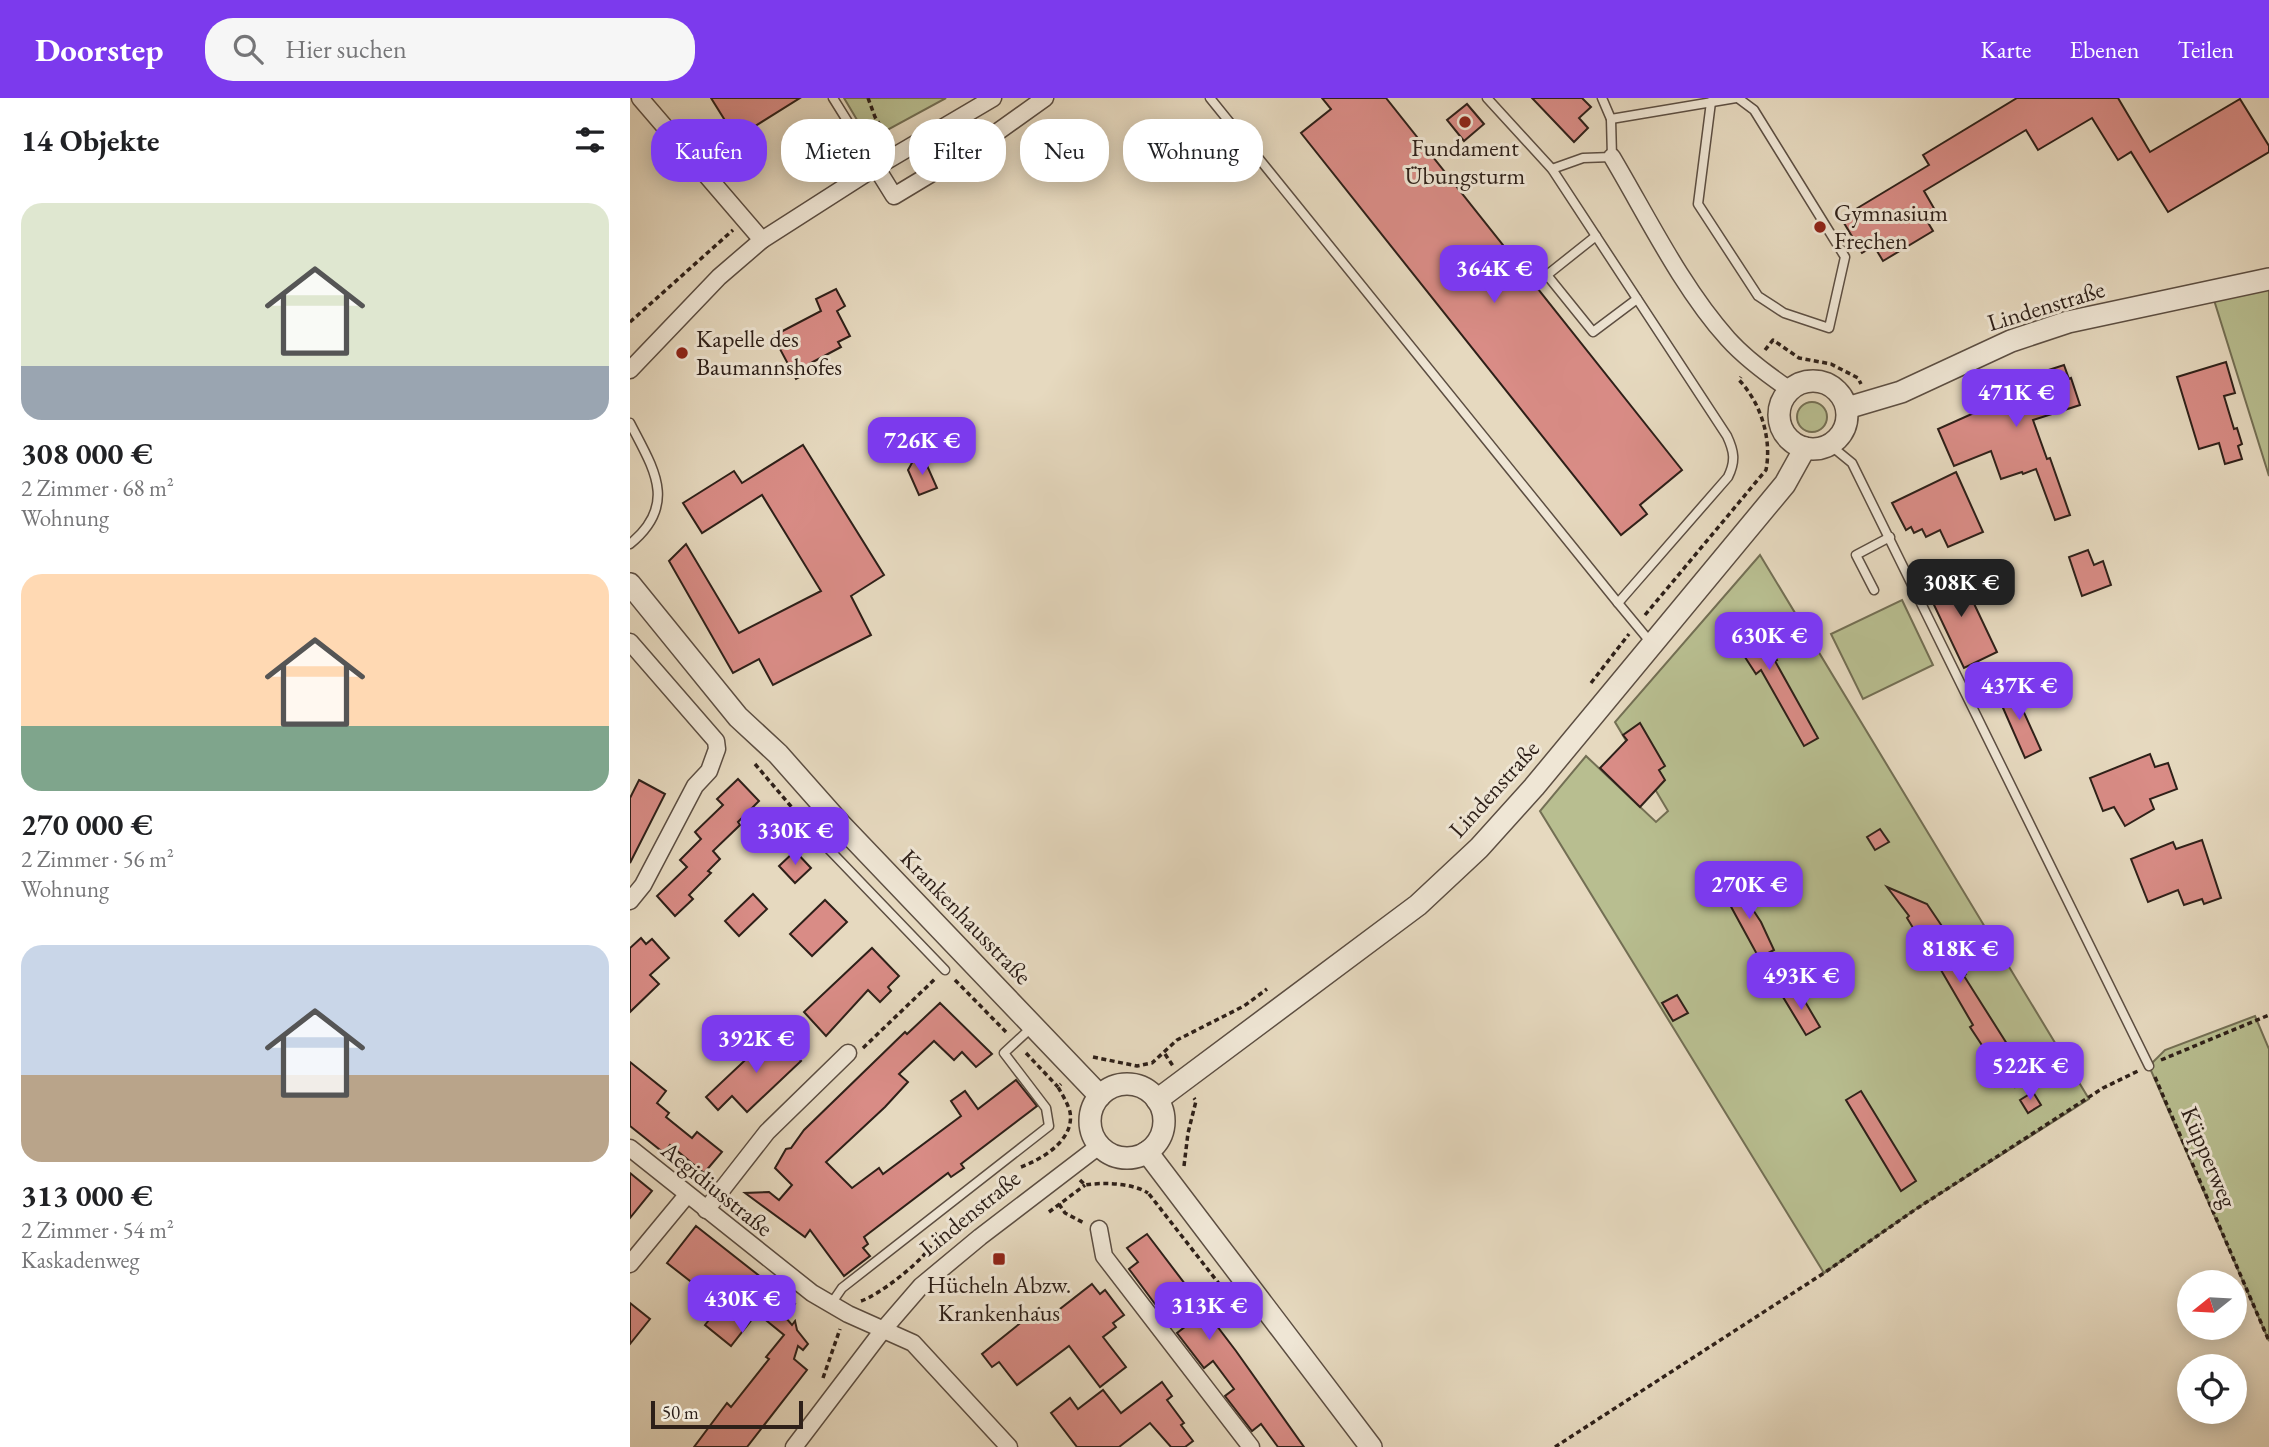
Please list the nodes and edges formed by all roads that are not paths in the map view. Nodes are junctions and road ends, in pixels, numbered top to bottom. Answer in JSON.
{"nodes":[{"id":1,"x":639,"y":98,"type":"edge"},
{"id":2,"x":833,"y":98,"type":"edge"},
{"id":3,"x":992,"y":98,"type":"edge"},
{"id":4,"x":1045,"y":98,"type":"edge"},
{"id":5,"x":1210,"y":98,"type":"edge"},
{"id":6,"x":1487,"y":98,"type":"edge"},
{"id":7,"x":1602,"y":98,"type":"edge"},
{"id":8,"x":1737,"y":98,"type":"edge"},
{"id":9,"x":1711,"y":102,"type":"junction"},
{"id":10,"x":1611,"y":118,"type":"junction"},
{"id":11,"x":846,"y":119,"type":"edge"},
{"id":12,"x":895,"y":154,"type":"edge"},
{"id":13,"x":1612,"y":157,"type":"junction"},
{"id":14,"x":1552,"y":169,"type":"junction"},
{"id":15,"x":853,"y":182,"type":"edge"},
{"id":16,"x":885,"y":182,"type":"edge"},
{"id":17,"x":1596,"y":236,"type":"junction"},
{"id":18,"x":762,"y":240,"type":"junction"},
{"id":19,"x":2269,"y":279,"type":"edge"},
{"id":20,"x":1637,"y":299,"type":"junction"},
{"id":21,"x":630,"y":370,"type":"edge"},
{"id":22,"x":1790,"y":390,"type":"junction"},
{"id":23,"x":1847,"y":408,"type":"junction"},
{"id":24,"x":630,"y":423,"type":"edge"},
{"id":25,"x":1830,"y":445,"type":"junction"},
{"id":26,"x":1805,"y":448,"type":"junction"},
{"id":27,"x":1889,"y":537,"type":"junction"},
{"id":28,"x":630,"y":544,"type":"edge"},
{"id":29,"x":630,"y":584,"type":"edge"},
{"id":30,"x":1874,"y":590,"type":"dead end"},
{"id":31,"x":1618,"y":603,"type":"junction"},
{"id":32,"x":630,"y":642,"type":"edge"},
{"id":33,"x":1652,"y":644,"type":"junction"},
{"id":34,"x":840,"y":824,"type":"junction"},
{"id":35,"x":630,"y":901,"type":"edge"},
{"id":36,"x":945,"y":970,"type":"road end"},
{"id":37,"x":1034,"y":1026,"type":"junction"},
{"id":38,"x":848,"y":1053,"type":"road end"},
{"id":39,"x":2149,"y":1066,"type":"road end"},
{"id":40,"x":1100,"y":1096,"type":"junction"},
{"id":41,"x":1157,"y":1100,"type":"junction"},
{"id":42,"x":1099,"y":1146,"type":"junction"},
{"id":43,"x":630,"y":1148,"type":"edge"},
{"id":44,"x":1147,"y":1152,"type":"junction"},
{"id":45,"x":687,"y":1195,"type":"junction"},
{"id":46,"x":706,"y":1210,"type":"junction"},
{"id":47,"x":1099,"y":1229,"type":"road end"},
{"id":48,"x":630,"y":1264,"type":"edge"},
{"id":49,"x":831,"y":1304,"type":"junction"},
{"id":50,"x":883,"y":1330,"type":"junction"},
{"id":51,"x":794,"y":1447,"type":"edge"},
{"id":52,"x":1009,"y":1447,"type":"edge"},
{"id":53,"x":1251,"y":1447,"type":"edge"},
{"id":54,"x":1371,"y":1447,"type":"edge"}],
"edges":[{"from":1,"to":18,"type":"street"},
{"from":2,"to":11,"type":"lane"},
{"from":3,"to":12,"type":"street"},
{"from":4,"to":16,"type":"street"},
{"from":5,"to":31,"type":"lane"},
{"from":6,"to":14,"type":"lane"},
{"from":7,"to":10,"type":"lane"},
{"from":8,"to":9,"type":"lane"},
{"from":8,"to":9,"type":"lane"},
{"from":9,"to":10,"type":"lane"},
{"from":10,"to":13,"type":"lane"},
{"from":13,"to":14,"type":"lane"},
{"from":13,"to":22,"type":"street"},
{"from":14,"to":17,"type":"lane"},
{"from":15,"to":18,"type":"street"},
{"from":17,"to":20,"type":"lane"},
{"from":17,"to":20,"type":"lane"},
{"from":18,"to":21,"type":"street"},
{"from":19,"to":23,"type":"street","name":"Lindenstraße"},
{"from":20,"to":31,"type":"lane"},
{"from":22,"to":23,"type":"street"},
{"from":22,"to":26,"type":"street"},
{"from":23,"to":25,"type":"street"},
{"from":24,"to":28,"type":"lane"},
{"from":25,"to":26,"type":"street"},
{"from":25,"to":27,"type":"lane"},
{"from":26,"to":33,"type":"street","name":"Lindenstraße"},
{"from":27,"to":30,"type":"lane"},
{"from":27,"to":39,"type":"lane"},
{"from":29,"to":34,"type":"street","name":"Krankenhausstraße"},
{"from":31,"to":33,"type":"lane"},
{"from":32,"to":35,"type":"street"},
{"from":33,"to":41,"type":"street","name":"Lindenstraße"},
{"from":34,"to":36,"type":"lane"},
{"from":34,"to":37,"type":"street","name":"Krankenhausstraße"},
{"from":37,"to":40,"type":"street","name":"Krankenhausstraße"},
{"from":37,"to":49,"type":"lane"},
{"from":38,"to":46,"type":"street"},
{"from":40,"to":41,"type":"street"},
{"from":40,"to":42,"type":"street"},
{"from":41,"to":44,"type":"street"},
{"from":42,"to":44,"type":"street"},
{"from":42,"to":50,"type":"street","name":"Lindenstraße"},
{"from":43,"to":45,"type":"street","name":"Aegidiusstraße"},
{"from":44,"to":54,"type":"street"},
{"from":45,"to":46,"type":"street","name":"Aegidiusstraße"},
{"from":45,"to":48,"type":"street"},
{"from":46,"to":49,"type":"street","name":"Aegidiusstraße"},
{"from":47,"to":53,"type":"street"},
{"from":49,"to":50,"type":"street","name":"Aegidiusstraße"},
{"from":50,"to":51,"type":"street","name":"Lindenstraße"},
{"from":50,"to":52,"type":"street","name":"Aegidiusstraße"}]}
